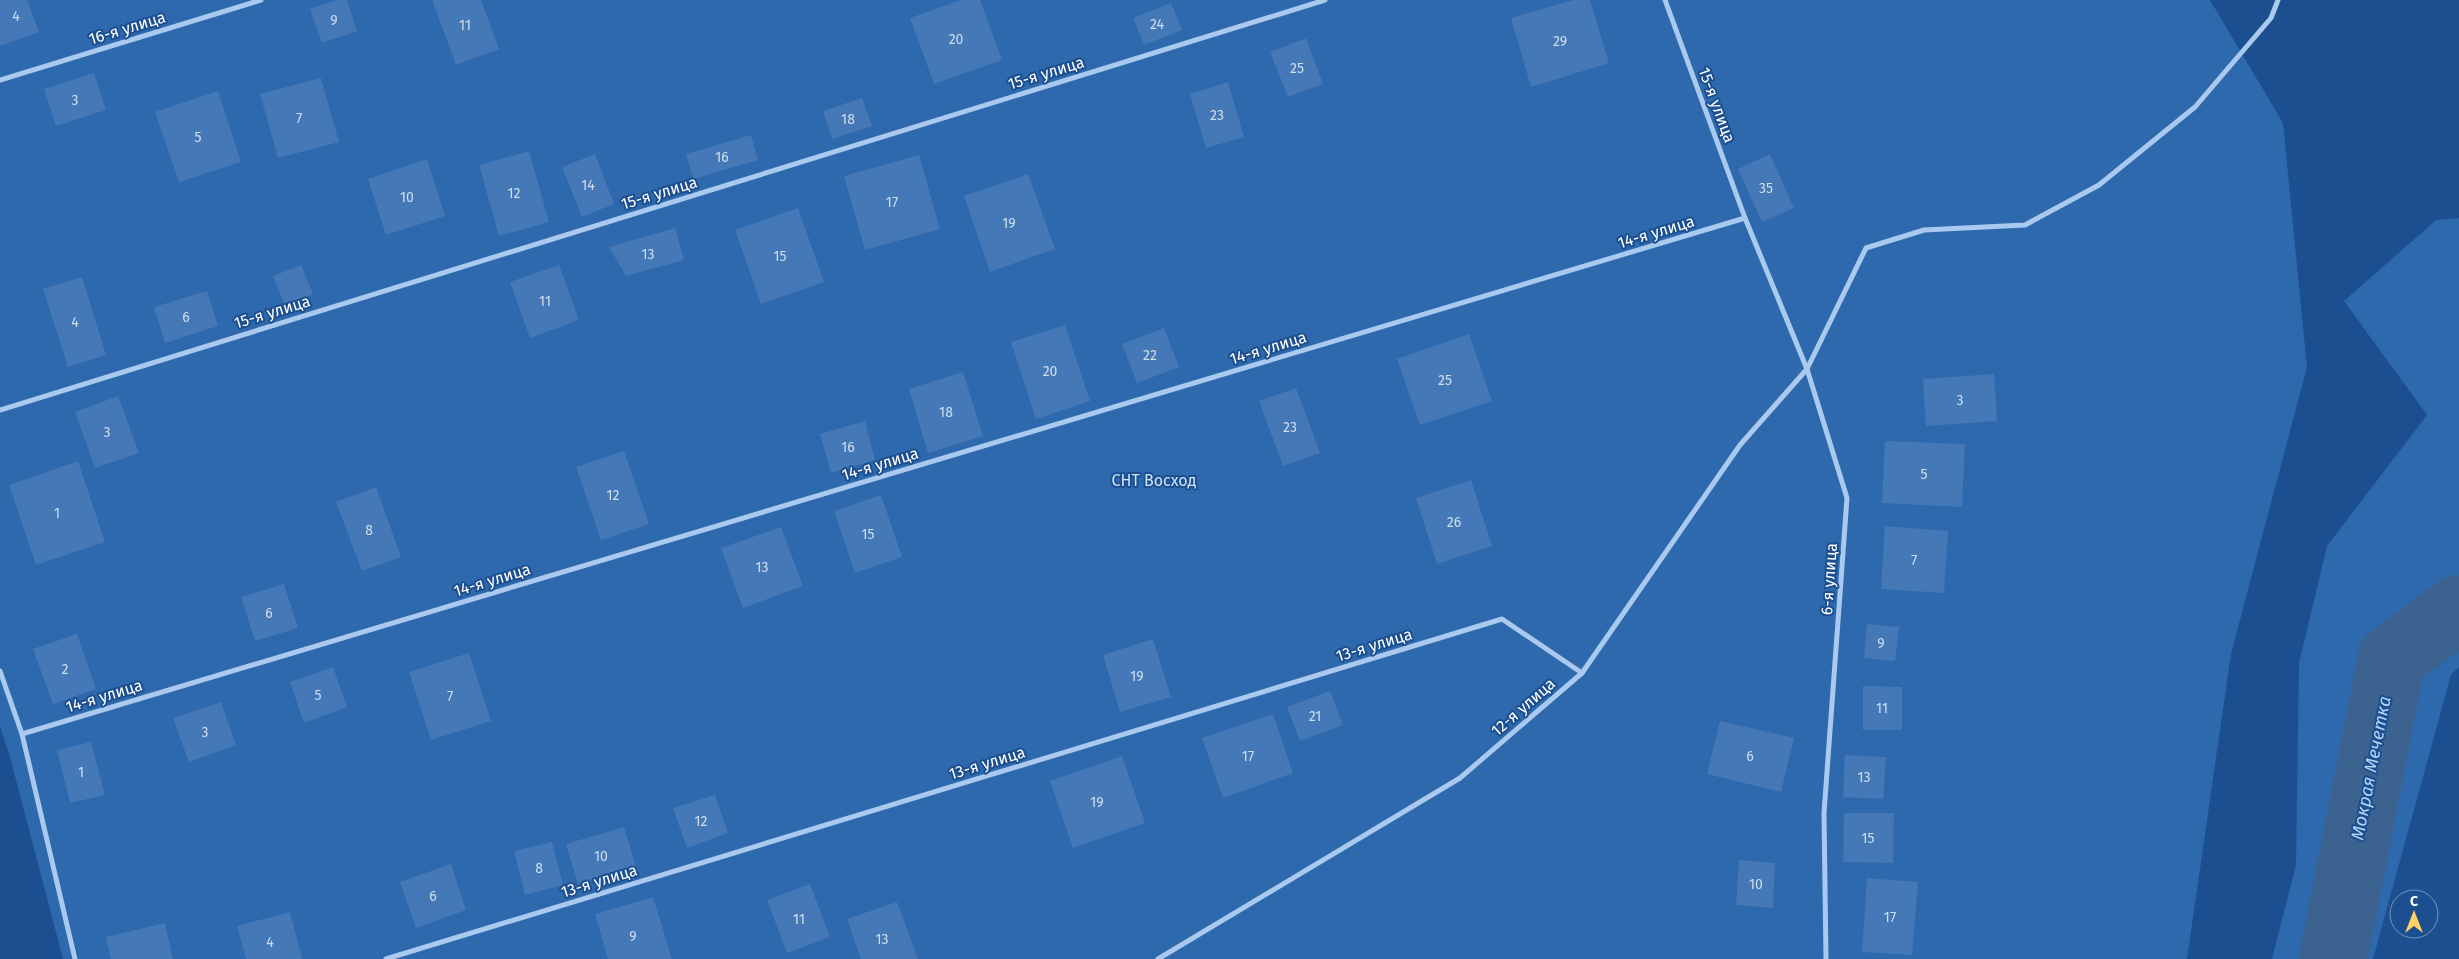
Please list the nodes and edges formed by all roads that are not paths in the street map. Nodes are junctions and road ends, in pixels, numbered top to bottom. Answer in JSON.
{"nodes":[{"id":1,"x":261,"y":0,"type":"edge"},
{"id":2,"x":1325,"y":0,"type":"edge"},
{"id":3,"x":1665,"y":0,"type":"edge"},
{"id":4,"x":2278,"y":0,"type":"edge"},
{"id":5,"x":0,"y":80,"type":"edge"},
{"id":6,"x":1745,"y":218,"type":"junction"},
{"id":7,"x":1807,"y":369,"type":"junction"},
{"id":8,"x":0,"y":410,"type":"edge"},
{"id":9,"x":0,"y":671,"type":"edge"},
{"id":10,"x":1582,"y":673,"type":"junction"},
{"id":11,"x":22,"y":734,"type":"junction"},
{"id":12,"x":75,"y":959,"type":"edge"},
{"id":13,"x":386,"y":959,"type":"edge"},
{"id":14,"x":1158,"y":959,"type":"edge"},
{"id":15,"x":1826,"y":959,"type":"edge"}],
"edges":[{"from":1,"to":5,"type":"street","name":"16-я улица"},
{"from":2,"to":8,"type":"street","name":"15-я улица"},
{"from":3,"to":6,"type":"street","name":"15-я улица"},
{"from":4,"to":7,"type":"street","name":"12-я улица"},
{"from":6,"to":7,"type":"street","name":"6-я улица"},
{"from":6,"to":11,"type":"street","name":"14-я улица"},
{"from":7,"to":10,"type":"street","name":"12-я улица"},
{"from":7,"to":15,"type":"street","name":"6-я улица"},
{"from":9,"to":11,"type":"street"},
{"from":10,"to":13,"type":"street","name":"13-я улица"},
{"from":10,"to":14,"type":"street","name":"12-я улица"},
{"from":11,"to":12,"type":"street"}]}
